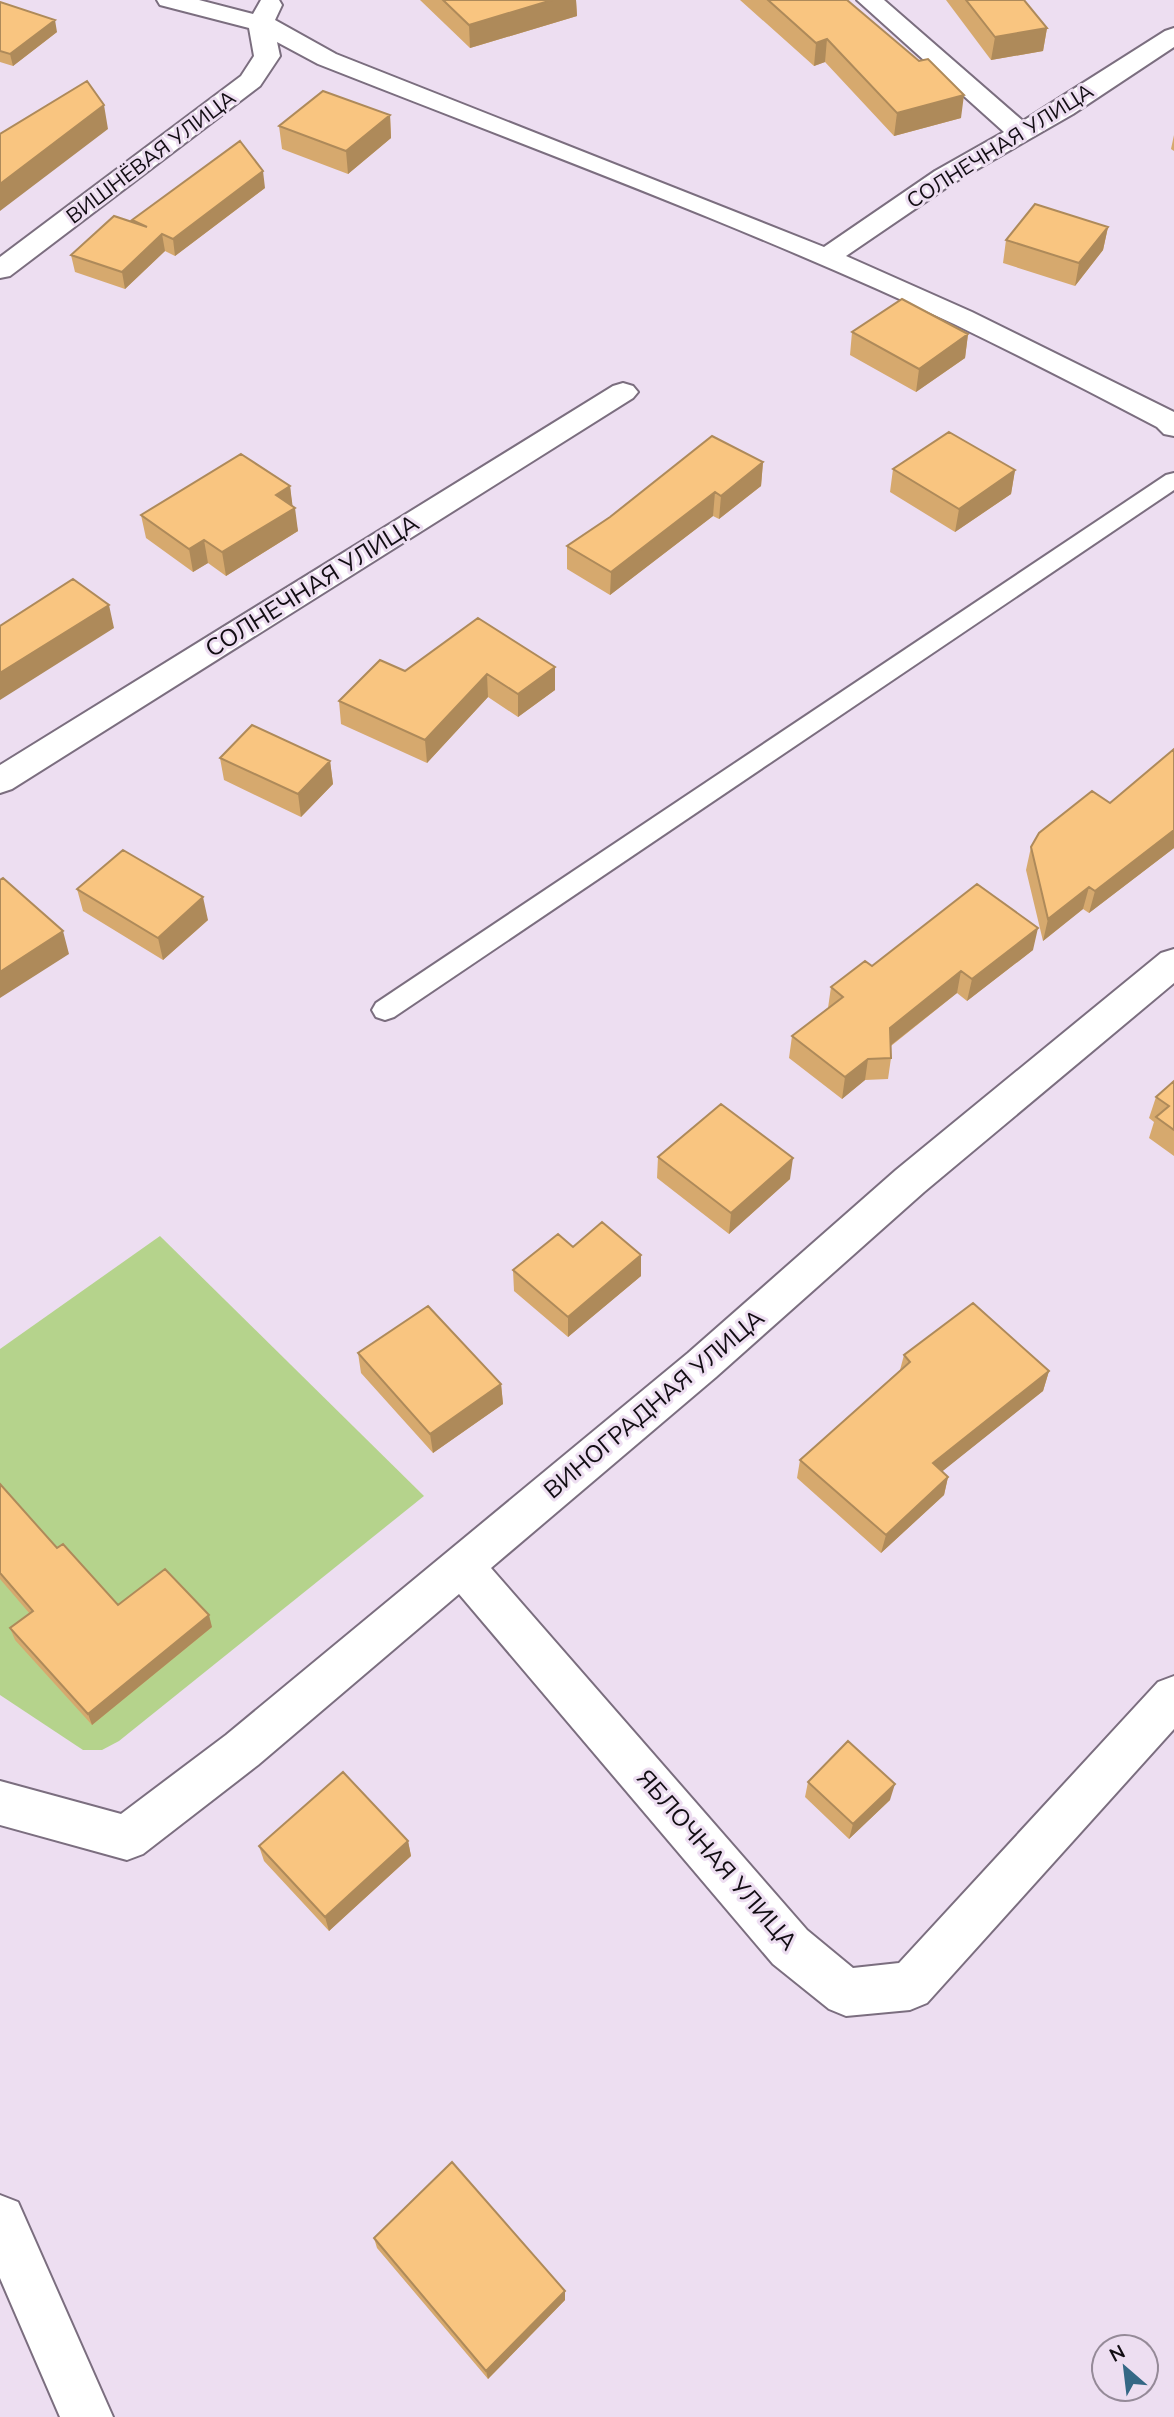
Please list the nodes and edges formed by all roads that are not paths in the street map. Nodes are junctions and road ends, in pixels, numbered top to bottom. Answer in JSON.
{"nodes":[{"id":1,"x":169,"y":0,"type":"edge"},
{"id":2,"x":869,"y":0,"type":"edge"},
{"id":3,"x":267,"y":12,"type":"edge"},
{"id":4,"x":1174,"y":36,"type":"edge"},
{"id":5,"x":1021,"y":133,"type":"junction"},
{"id":6,"x":827,"y":257,"type":"junction"},
{"id":7,"x":0,"y":270,"type":"edge"},
{"id":8,"x":623,"y":392,"type":"dead end"},
{"id":9,"x":1174,"y":427,"type":"edge"},
{"id":10,"x":1174,"y":480,"type":"edge"},
{"id":11,"x":0,"y":781,"type":"edge"},
{"id":12,"x":1174,"y":962,"type":"edge"},
{"id":13,"x":385,"y":1010,"type":"dead end"},
{"id":14,"x":462,"y":1566,"type":"junction"},
{"id":15,"x":1174,"y":1697,"type":"edge"},
{"id":16,"x":0,"y":1803,"type":"edge"},
{"id":17,"x":0,"y":2220,"type":"edge"},
{"id":18,"x":87,"y":2417,"type":"edge"}],
"edges":[{"from":1,"to":3,"type":"street"},
{"from":2,"to":5,"type":"street"},
{"from":3,"to":6,"type":"street"},
{"from":3,"to":7,"type":"street","name":"ВИШНЁВАЯ УЛИЦА"},
{"from":4,"to":5,"type":"street","name":"СОЛНЕЧНАЯ УЛИЦА"},
{"from":5,"to":6,"type":"street","name":"СОЛНЕЧНАЯ УЛИЦА"},
{"from":6,"to":9,"type":"street"},
{"from":8,"to":11,"type":"street","name":"СОЛНЕЧНАЯ УЛИЦА"},
{"from":10,"to":13,"type":"lane"},
{"from":12,"to":14,"type":"street","name":"ВИНОГРАДНАЯ УЛИЦА"},
{"from":14,"to":15,"type":"street","name":"ЯБЛОЧНАЯ УЛИЦА"},
{"from":14,"to":16,"type":"street","name":"ВИНОГРАДНАЯ УЛИЦА"},
{"from":17,"to":18,"type":"street"}]}
